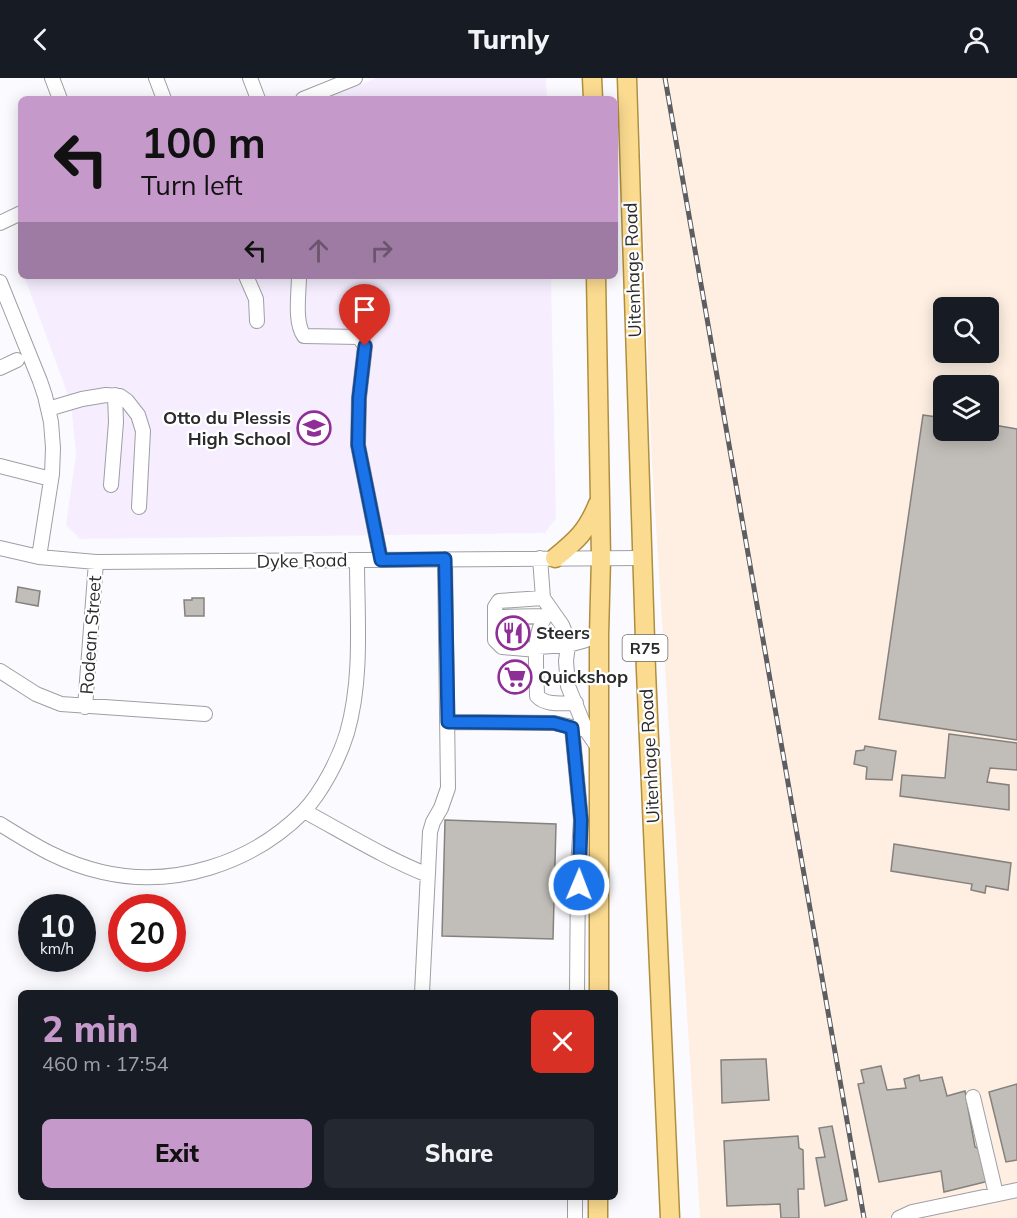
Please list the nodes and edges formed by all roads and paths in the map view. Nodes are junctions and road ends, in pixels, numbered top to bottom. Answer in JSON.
{"nodes":[{"id":1,"x":52,"y":78,"type":"edge"},
{"id":2,"x":156,"y":78,"type":"edge"},
{"id":3,"x":250,"y":78,"type":"edge"},
{"id":4,"x":592,"y":78,"type":"edge"},
{"id":5,"x":627,"y":78,"type":"edge"},
{"id":6,"x":348,"y":79,"type":"edge"},
{"id":7,"x":59,"y":96,"type":"edge"},
{"id":8,"x":163,"y":96,"type":"edge"},
{"id":9,"x":257,"y":96,"type":"edge"},
{"id":10,"x":310,"y":96,"type":"edge"},
{"id":11,"x":593,"y":96,"type":"edge"},
{"id":12,"x":18,"y":214,"type":"edge"},
{"id":13,"x":0,"y":223,"type":"edge"},
{"id":14,"x":247,"y":279,"type":"edge"},
{"id":15,"x":299,"y":279,"type":"edge"},
{"id":16,"x":596,"y":279,"type":"edge"},
{"id":17,"x":0,"y":282,"type":"edge"},
{"id":18,"x":257,"y":321,"type":"dead end"},
{"id":19,"x":17,"y":360,"type":"dead end"},
{"id":20,"x":0,"y":368,"type":"edge"},
{"id":21,"x":115,"y":395,"type":"junction"},
{"id":22,"x":48,"y":409,"type":"junction"},
{"id":23,"x":0,"y":466,"type":"edge"},
{"id":24,"x":51,"y":479,"type":"junction"},
{"id":25,"x":111,"y":485,"type":"dead end"},
{"id":26,"x":600,"y":501,"type":"junction"},
{"id":27,"x":139,"y":507,"type":"dead end"},
{"id":28,"x":0,"y":548,"type":"edge"},
{"id":29,"x":39,"y":557,"type":"junction"},
{"id":30,"x":548,"y":558,"type":"junction"},
{"id":31,"x":601,"y":558,"type":"junction"},
{"id":32,"x":642,"y":558,"type":"junction"},
{"id":33,"x":445,"y":559,"type":"junction"},
{"id":34,"x":357,"y":560,"type":"junction"},
{"id":35,"x":381,"y":560,"type":"junction"},
{"id":36,"x":96,"y":562,"type":"junction"},
{"id":37,"x":543,"y":598,"type":"junction"},
{"id":38,"x":548,"y":613,"type":"junction"},
{"id":39,"x":495,"y":623,"type":"junction"},
{"id":40,"x":599,"y":635,"type":"junction"},
{"id":41,"x":568,"y":645,"type":"junction"},
{"id":42,"x":537,"y":649,"type":"junction"},
{"id":43,"x":0,"y":671,"type":"edge"},
{"id":44,"x":576,"y":703,"type":"junction"},
{"id":45,"x":85,"y":707,"type":"junction"},
{"id":46,"x":205,"y":714,"type":"dead end"},
{"id":47,"x":448,"y":722,"type":"junction"},
{"id":48,"x":572,"y":728,"type":"junction"},
{"id":49,"x":586,"y":730,"type":"junction"},
{"id":50,"x":599,"y":749,"type":"junction"},
{"id":51,"x":304,"y":811,"type":"junction"},
{"id":52,"x":0,"y":824,"type":"edge"},
{"id":53,"x":429,"y":875,"type":"junction"},
{"id":54,"x":422,"y":990,"type":"edge"},
{"id":55,"x":577,"y":990,"type":"edge"},
{"id":56,"x":599,"y":990,"type":"edge"},
{"id":57,"x":973,"y":1097,"type":"dead end"},
{"id":58,"x":1017,"y":1190,"type":"edge"},
{"id":59,"x":996,"y":1194,"type":"junction"},
{"id":60,"x":575,"y":1200,"type":"edge"},
{"id":61,"x":598,"y":1200,"type":"edge"},
{"id":62,"x":575,"y":1218,"type":"edge"},
{"id":63,"x":598,"y":1218,"type":"edge"},
{"id":64,"x":669,"y":1218,"type":"edge"},
{"id":65,"x":899,"y":1218,"type":"edge"}],
"edges":[{"from":1,"to":7,"type":"street"},
{"from":2,"to":8,"type":"street"},
{"from":3,"to":9,"type":"street"},
{"from":4,"to":11,"type":"main road"},
{"from":5,"to":32,"type":"main road","name":"Uitenhage Road","number":"R75"},
{"from":6,"to":10,"type":"street"},
{"from":12,"to":13,"type":"street"},
{"from":14,"to":18,"type":"street"},
{"from":15,"to":35,"type":"street"},
{"from":16,"to":26,"type":"main road","name":"Uitenhage Road","number":"R75"},
{"from":17,"to":22,"type":"street"},
{"from":19,"to":20,"type":"street"},
{"from":21,"to":22,"type":"street"},
{"from":21,"to":25,"type":"street"},
{"from":21,"to":27,"type":"street"},
{"from":22,"to":24,"type":"street"},
{"from":23,"to":24,"type":"street"},
{"from":24,"to":29,"type":"street"},
{"from":26,"to":30,"type":"main road"},
{"from":26,"to":31,"type":"main road","name":"Uitenhage Road","number":"R75"},
{"from":28,"to":29,"type":"street","name":"Dyke Road"},
{"from":29,"to":36,"type":"street","name":"Dyke Road"},
{"from":30,"to":31,"type":"street","name":"Dyke Road"},
{"from":30,"to":33,"type":"street","name":"Dyke Road"},
{"from":30,"to":37,"type":"street"},
{"from":31,"to":32,"type":"street","name":"Dyke Road"},
{"from":31,"to":40,"type":"main road","name":"Uitenhage Road","number":"R75"},
{"from":32,"to":64,"type":"main road","name":"Uitenhage Road","number":"R75"},
{"from":33,"to":35,"type":"street","name":"Dyke Road"},
{"from":33,"to":47,"type":"street"},
{"from":34,"to":35,"type":"street","name":"Dyke Road"},
{"from":34,"to":36,"type":"street","name":"Dyke Road"},
{"from":34,"to":51,"type":"street"},
{"from":36,"to":45,"type":"street","name":"Rodean Street"},
{"from":37,"to":38,"type":"street"},
{"from":37,"to":39,"type":"street"},
{"from":38,"to":39,"type":"street"},
{"from":38,"to":41,"type":"street"},
{"from":38,"to":42,"type":"street"},
{"from":39,"to":42,"type":"street"},
{"from":40,"to":41,"type":"street"},
{"from":40,"to":50,"type":"main road","name":"Uitenhage Road","number":"R75"},
{"from":41,"to":42,"type":"street"},
{"from":41,"to":44,"type":"street"},
{"from":42,"to":44,"type":"street"},
{"from":43,"to":45,"type":"street","name":"Rodean Street"},
{"from":44,"to":49,"type":"street"},
{"from":45,"to":46,"type":"street","name":"Rodean Street"},
{"from":47,"to":48,"type":"street"},
{"from":47,"to":53,"type":"street"},
{"from":48,"to":49,"type":"street"},
{"from":48,"to":55,"type":"street"},
{"from":49,"to":50,"type":"street"},
{"from":50,"to":56,"type":"main road","name":"Uitenhage Road","number":"R75"},
{"from":51,"to":52,"type":"street"},
{"from":51,"to":53,"type":"street"},
{"from":53,"to":54,"type":"street"},
{"from":57,"to":59,"type":"street"},
{"from":58,"to":59,"type":"street"},
{"from":59,"to":65,"type":"street"},
{"from":60,"to":62,"type":"street"},
{"from":61,"to":63,"type":"main road"}]}
